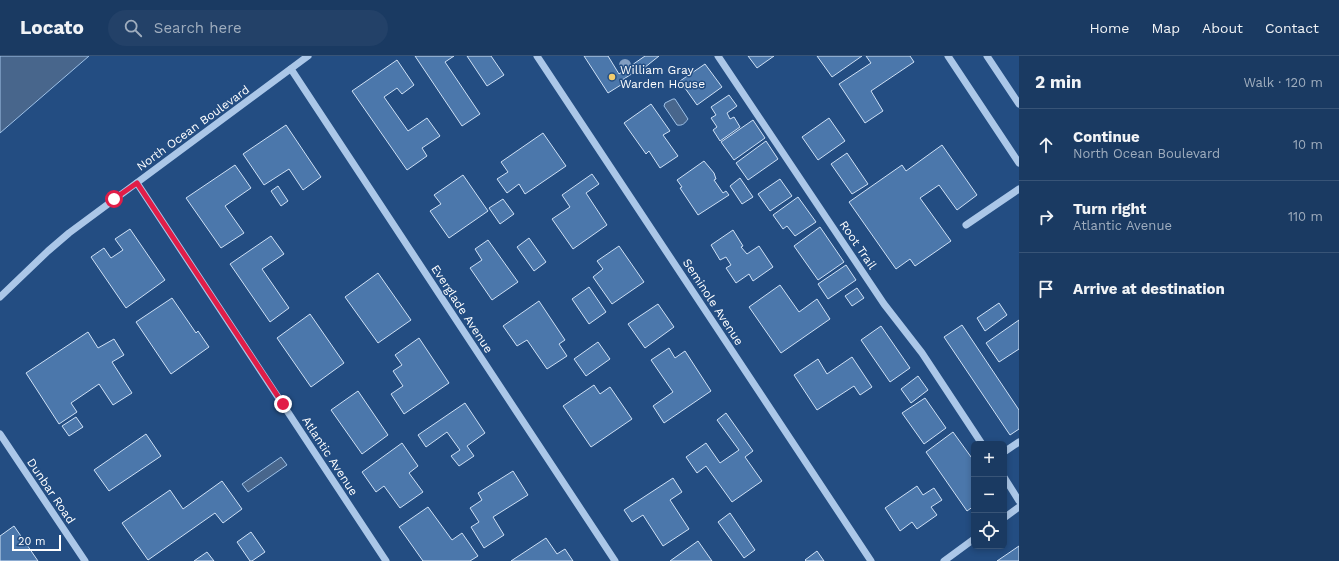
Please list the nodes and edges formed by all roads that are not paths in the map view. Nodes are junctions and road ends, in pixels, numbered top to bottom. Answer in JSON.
{"nodes":[{"id":1,"x":308,"y":56,"type":"edge"},
{"id":2,"x":537,"y":56,"type":"edge"},
{"id":3,"x":718,"y":56,"type":"edge"},
{"id":4,"x":948,"y":56,"type":"edge"},
{"id":5,"x":987,"y":56,"type":"edge"},
{"id":6,"x":291,"y":69,"type":"junction"},
{"id":7,"x":1019,"y":104,"type":"edge"},
{"id":8,"x":1019,"y":163,"type":"edge"},
{"id":9,"x":137,"y":183,"type":"junction"},
{"id":10,"x":1019,"y":189,"type":"edge"},
{"id":11,"x":966,"y":225,"type":"dead end"},
{"id":12,"x":0,"y":297,"type":"edge"},
{"id":13,"x":0,"y":434,"type":"edge"},
{"id":14,"x":980,"y":441,"type":"edge"},
{"id":15,"x":1019,"y":442,"type":"edge"},
{"id":16,"x":1007,"y":450,"type":"edge"},
{"id":17,"x":1007,"y":482,"type":"edge"},
{"id":18,"x":1019,"y":501,"type":"edge"},
{"id":19,"x":1019,"y":507,"type":"edge"},
{"id":20,"x":1007,"y":516,"type":"edge"},
{"id":21,"x":971,"y":541,"type":"edge"},
{"id":22,"x":85,"y":561,"type":"edge"},
{"id":23,"x":386,"y":561,"type":"edge"},
{"id":24,"x":615,"y":561,"type":"edge"},
{"id":25,"x":871,"y":561,"type":"edge"},
{"id":26,"x":944,"y":561,"type":"edge"}],
"edges":[{"from":1,"to":6,"type":"street","name":"North Ocean Boulevard"},
{"from":2,"to":25,"type":"street","name":"Seminole Avenue"},
{"from":3,"to":14,"type":"street","name":"Root Trail"},
{"from":4,"to":8,"type":"street"},
{"from":5,"to":7,"type":"street"},
{"from":6,"to":9,"type":"street","name":"North Ocean Boulevard"},
{"from":6,"to":24,"type":"street","name":"Everglade Avenue"},
{"from":9,"to":12,"type":"street","name":"North Ocean Boulevard"},
{"from":9,"to":23,"type":"street","name":"Atlantic Avenue"},
{"from":10,"to":11,"type":"street"},
{"from":13,"to":22,"type":"street","name":"Dunbar Road"},
{"from":15,"to":16,"type":"street"},
{"from":17,"to":18,"type":"street"},
{"from":19,"to":20,"type":"street"},
{"from":21,"to":26,"type":"street"}]}
